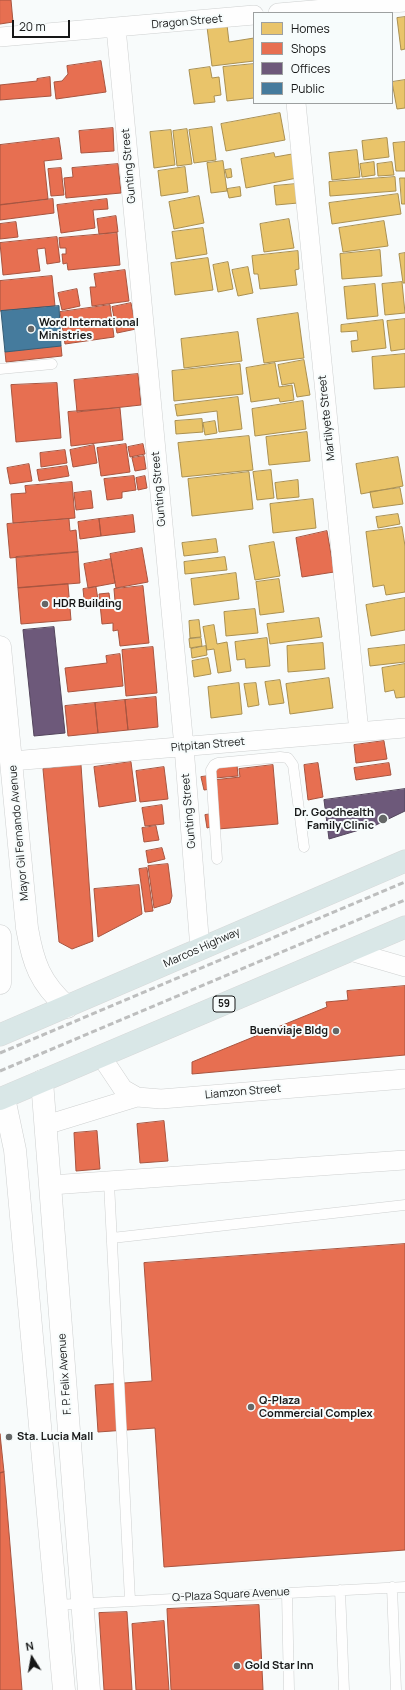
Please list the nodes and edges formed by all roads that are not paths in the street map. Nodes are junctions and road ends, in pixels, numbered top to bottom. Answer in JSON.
{"nodes":[{"id":1,"x":405,"y":2,"type":"edge"},
{"id":2,"x":295,"y":12,"type":"edge"},
{"id":3,"x":253,"y":15,"type":"edge"},
{"id":4,"x":116,"y":28,"type":"junction"},
{"id":5,"x":0,"y":37,"type":"edge"},
{"id":6,"x":296,"y":104,"type":"edge"},
{"id":7,"x":52,"y":364,"type":"dead end"},
{"id":8,"x":0,"y":369,"type":"edge"},
{"id":9,"x":0,"y":647,"type":"edge"},
{"id":10,"x":405,"y":728,"type":"edge"},
{"id":11,"x":359,"y":732,"type":"junction"},
{"id":12,"x":184,"y":747,"type":"junction"},
{"id":13,"x":12,"y":760,"type":"junction"},
{"id":14,"x":304,"y":847,"type":"dead end"},
{"id":15,"x":217,"y":859,"type":"dead end"},
{"id":16,"x":405,"y":861,"type":"edge"},
{"id":17,"x":405,"y":927,"type":"edge"},
{"id":18,"x":0,"y":936,"type":"edge"},
{"id":19,"x":200,"y":949,"type":"junction"},
{"id":20,"x":350,"y":951,"type":"junction"},
{"id":21,"x":405,"y":967,"type":"edge"},
{"id":22,"x":0,"y":983,"type":"edge"},
{"id":23,"x":67,"y":1007,"type":"junction"},
{"id":24,"x":0,"y":1035,"type":"edge"},
{"id":25,"x":101,"y":1056,"type":"junction"},
{"id":26,"x":405,"y":1079,"type":"edge"},
{"id":27,"x":42,"y":1081,"type":"junction"},
{"id":28,"x":137,"y":1097,"type":"junction"},
{"id":29,"x":2,"y":1098,"type":"edge"},
{"id":30,"x":47,"y":1131,"type":"junction"},
{"id":31,"x":14,"y":1150,"type":"junction"},
{"id":32,"x":405,"y":1160,"type":"edge"},
{"id":33,"x":109,"y":1183,"type":"junction"},
{"id":34,"x":52,"y":1186,"type":"junction"},
{"id":35,"x":405,"y":1205,"type":"edge"},
{"id":36,"x":112,"y":1238,"type":"junction"},
{"id":37,"x":392,"y":1587,"type":"junction"},
{"id":38,"x":405,"y":1587,"type":"edge"},
{"id":39,"x":340,"y":1590,"type":"junction"},
{"id":40,"x":287,"y":1593,"type":"junction"},
{"id":41,"x":130,"y":1600,"type":"junction"},
{"id":42,"x":82,"y":1604,"type":"junction"},
{"id":43,"x":56,"y":1605,"type":"junction"},
{"id":44,"x":64,"y":1690,"type":"edge"},
{"id":45,"x":89,"y":1690,"type":"edge"},
{"id":46,"x":290,"y":1690,"type":"edge"},
{"id":47,"x":344,"y":1690,"type":"edge"},
{"id":48,"x":396,"y":1690,"type":"edge"}],
"edges":[{"from":1,"to":2,"type":"street"},
{"from":3,"to":4,"type":"street","name":"Dragon Street"},
{"from":4,"to":5,"type":"street","name":"Dragon Street"},
{"from":4,"to":12,"type":"street","name":"Gunting Street"},
{"from":6,"to":11,"type":"street","name":"Martilyete Street"},
{"from":7,"to":8,"type":"lane"},
{"from":9,"to":13,"type":"main road","name":"Mayor Gil Fernando Avenue"},
{"from":10,"to":11,"type":"street","name":"Pitpitan Street"},
{"from":11,"to":12,"type":"street","name":"Pitpitan Street"},
{"from":12,"to":13,"type":"street","name":"Pitpitan Street"},
{"from":12,"to":19,"type":"street","name":"Gunting Street"},
{"from":13,"to":23,"type":"main road","name":"Mayor Gil Fernando Avenue"},
{"from":14,"to":15,"type":"lane"},
{"from":16,"to":19,"type":"main road","name":"Marcos Highway"},
{"from":17,"to":20,"type":"main road","number":"59"},
{"from":18,"to":22,"type":"main road"},
{"from":19,"to":23,"type":"main road","name":"Marcos Highway"},
{"from":20,"to":21,"type":"street"},
{"from":20,"to":25,"type":"main road","number":"59"},
{"from":23,"to":24,"type":"main road","name":"Marcos Highway"},
{"from":25,"to":27,"type":"main road","number":"59"},
{"from":25,"to":28,"type":"street","name":"Liamzon Street"},
{"from":26,"to":28,"type":"street","name":"Liamzon Street"},
{"from":27,"to":29,"type":"main road","number":"59"},
{"from":27,"to":30,"type":"main road","name":"F. P. Felix Avenue"},
{"from":28,"to":30,"type":"street"},
{"from":29,"to":31,"type":"main road"},
{"from":30,"to":31,"type":"main road"},
{"from":30,"to":34,"type":"main road","name":"F. P. Felix Avenue"},
{"from":31,"to":43,"type":"main road"},
{"from":32,"to":33,"type":"street"},
{"from":33,"to":34,"type":"street"},
{"from":33,"to":36,"type":"lane"},
{"from":34,"to":42,"type":"main road","name":"F. P. Felix Avenue"},
{"from":35,"to":36,"type":"lane"},
{"from":36,"to":41,"type":"lane"},
{"from":37,"to":38,"type":"lane","name":"Q-Plaza Square Avenue"},
{"from":37,"to":39,"type":"lane","name":"Q-Plaza Square Avenue"},
{"from":37,"to":48,"type":"lane"},
{"from":39,"to":40,"type":"lane","name":"Q-Plaza Square Avenue"},
{"from":39,"to":47,"type":"lane"},
{"from":40,"to":41,"type":"lane","name":"Q-Plaza Square Avenue"},
{"from":40,"to":46,"type":"lane"},
{"from":41,"to":42,"type":"lane","name":"Q-Plaza Square Avenue"},
{"from":42,"to":43,"type":"lane","name":"Q-Plaza Square Avenue"},
{"from":42,"to":45,"type":"main road","name":"F. P. Felix Avenue"},
{"from":43,"to":44,"type":"main road"}]}
